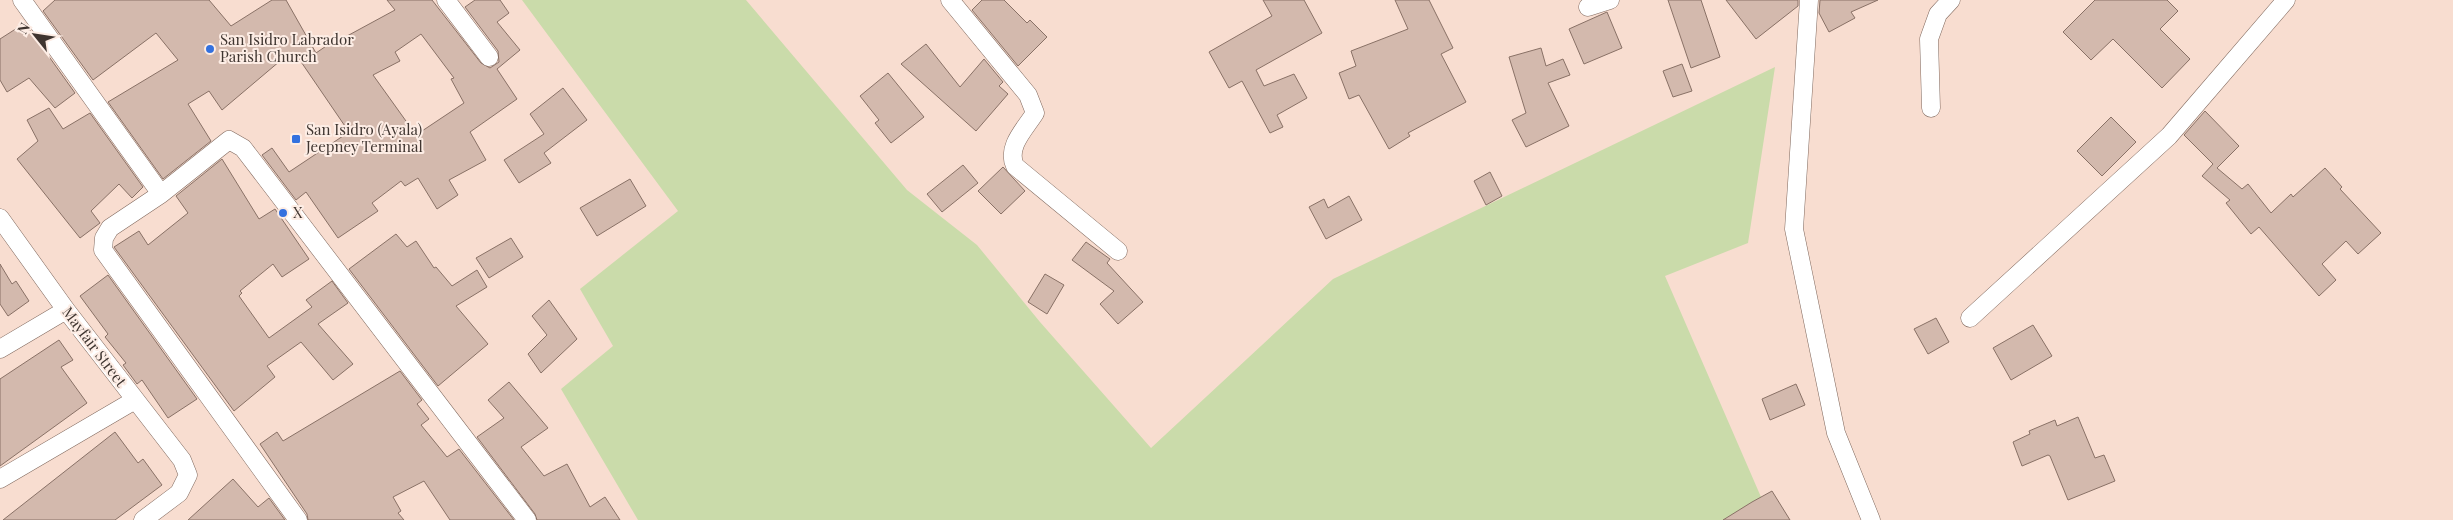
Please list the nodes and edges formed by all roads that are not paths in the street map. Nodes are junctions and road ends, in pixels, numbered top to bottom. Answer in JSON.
{"nodes":[{"id":1,"x":22,"y":0,"type":"edge"},
{"id":2,"x":446,"y":0,"type":"edge"},
{"id":3,"x":950,"y":0,"type":"edge"},
{"id":4,"x":1610,"y":0,"type":"edge"},
{"id":5,"x":1809,"y":0,"type":"edge"},
{"id":6,"x":1951,"y":0,"type":"edge"},
{"id":7,"x":2286,"y":0,"type":"edge"},
{"id":8,"x":1588,"y":7,"type":"dead end"},
{"id":9,"x":488,"y":57,"type":"dead end"},
{"id":10,"x":1931,"y":108,"type":"dead end"},
{"id":11,"x":162,"y":194,"type":"junction"},
{"id":12,"x":0,"y":218,"type":"edge"},
{"id":13,"x":1118,"y":251,"type":"dead end"},
{"id":14,"x":66,"y":310,"type":"junction"},
{"id":15,"x":1970,"y":318,"type":"dead end"},
{"id":16,"x":0,"y":349,"type":"edge"},
{"id":17,"x":135,"y":400,"type":"junction"},
{"id":18,"x":0,"y":479,"type":"edge"},
{"id":19,"x":144,"y":520,"type":"edge"},
{"id":20,"x":298,"y":520,"type":"edge"},
{"id":21,"x":527,"y":520,"type":"edge"},
{"id":22,"x":1871,"y":520,"type":"edge"}],
"edges":[{"from":1,"to":11,"type":"street"},
{"from":2,"to":9,"type":"street"},
{"from":3,"to":13,"type":"street"},
{"from":4,"to":8,"type":"street"},
{"from":5,"to":22,"type":"street"},
{"from":6,"to":10,"type":"street"},
{"from":7,"to":15,"type":"street"},
{"from":11,"to":20,"type":"street"},
{"from":11,"to":21,"type":"street"},
{"from":12,"to":14,"type":"street","name":"Mayfair Street"},
{"from":14,"to":16,"type":"street"},
{"from":14,"to":17,"type":"street","name":"Mayfair Street"},
{"from":17,"to":18,"type":"street"},
{"from":17,"to":19,"type":"street","name":"Mayfair Street"}]}
